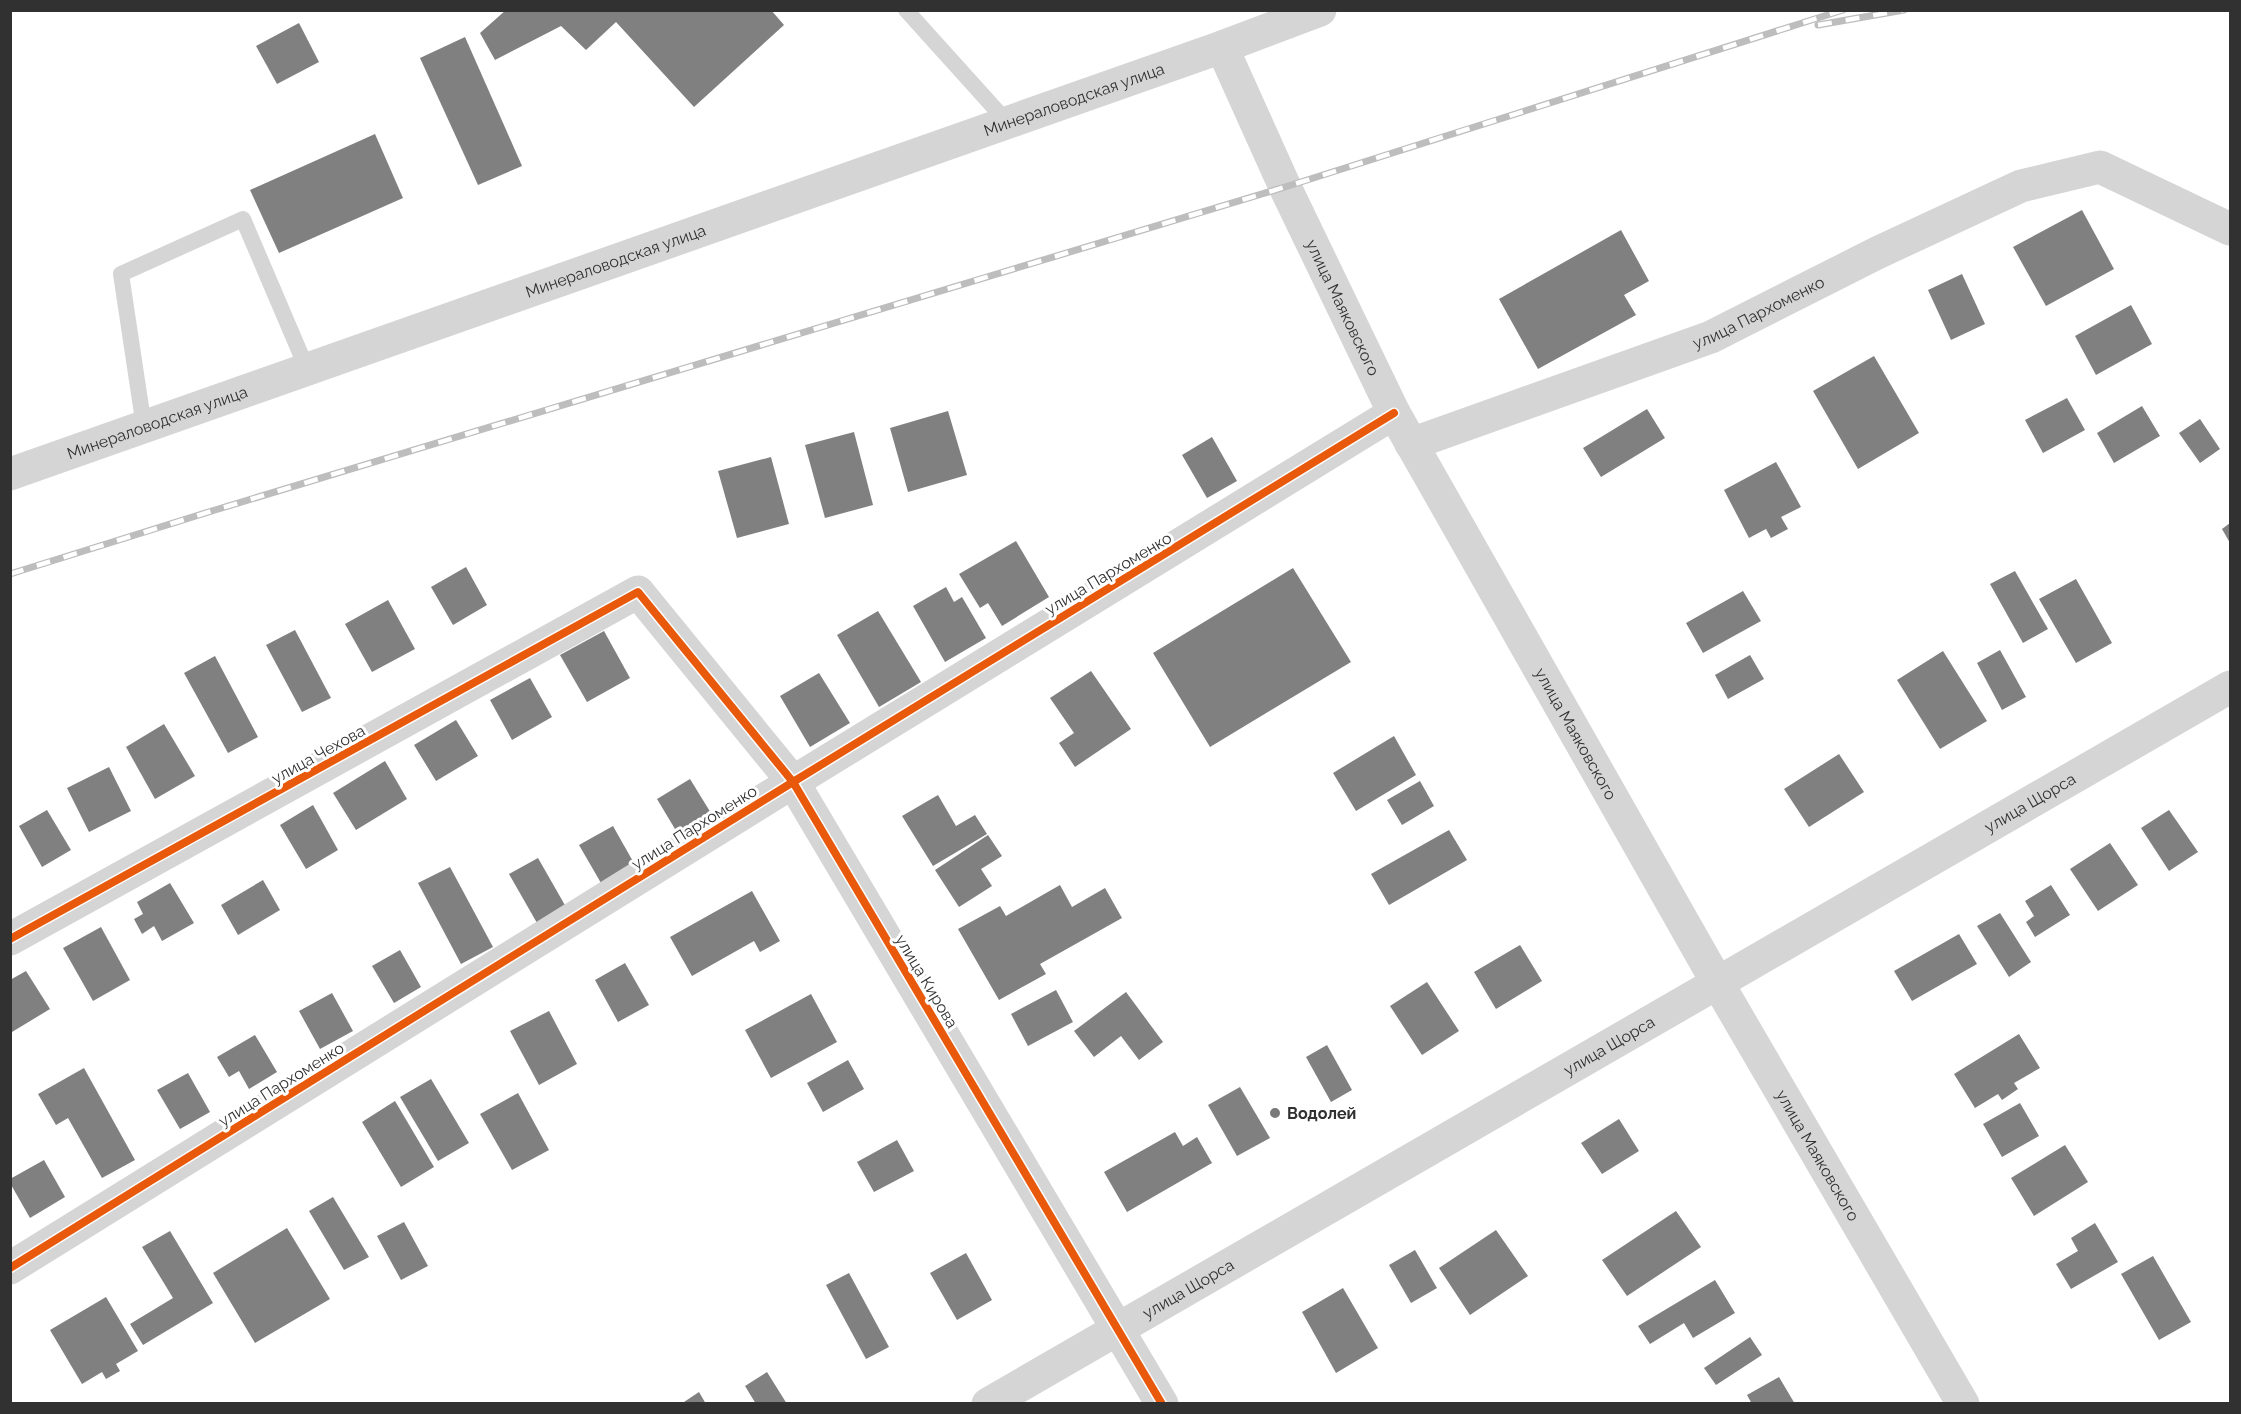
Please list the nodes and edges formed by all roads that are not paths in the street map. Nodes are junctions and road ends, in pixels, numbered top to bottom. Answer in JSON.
{"nodes":[{"id":1,"x":906,"y":10,"type":"edge"},
{"id":2,"x":1320,"y":10,"type":"edge"},
{"id":3,"x":1222,"y":46,"type":"junction"},
{"id":4,"x":1007,"y":122,"type":"junction"},
{"id":5,"x":2230,"y":229,"type":"edge"},
{"id":6,"x":307,"y":369,"type":"junction"},
{"id":7,"x":1394,"y":413,"type":"junction"},
{"id":8,"x":144,"y":427,"type":"junction"},
{"id":9,"x":1412,"y":444,"type":"junction"},
{"id":10,"x":10,"y":474,"type":"edge"},
{"id":11,"x":638,"y":592,"type":"joint"},
{"id":12,"x":2230,"y":687,"type":"edge"},
{"id":13,"x":793,"y":782,"type":"junction"},
{"id":14,"x":10,"y":939,"type":"edge"},
{"id":15,"x":1717,"y":982,"type":"junction"},
{"id":16,"x":10,"y":1268,"type":"edge"},
{"id":17,"x":1118,"y":1328,"type":"junction"},
{"id":18,"x":988,"y":1404,"type":"edge"},
{"id":19,"x":1162,"y":1404,"type":"edge"},
{"id":20,"x":1963,"y":1404,"type":"edge"}],
"edges":[{"from":1,"to":4,"type":"lane"},
{"from":2,"to":3,"type":"street","name":"Минераловодская улица"},
{"from":3,"to":4,"type":"street","name":"Минераловодская улица"},
{"from":3,"to":7,"type":"street","name":"улица Маяковского"},
{"from":4,"to":6,"type":"street","name":"Минераловодская улица"},
{"from":5,"to":9,"type":"street","name":"улица Пархоменко"},
{"from":6,"to":8,"type":"street","name":"Минераловодская улица"},
{"from":6,"to":8,"type":"lane"},
{"from":7,"to":9,"type":"street","name":"улица Маяковского"},
{"from":7,"to":13,"type":"street","name":"улица Пархоменко"},
{"from":8,"to":10,"type":"street","name":"Минераловодская улица"},
{"from":9,"to":15,"type":"street","name":"улица Маяковского"},
{"from":11,"to":13,"type":"street","name":"улица Кирова"},
{"from":11,"to":14,"type":"street","name":"улица Чехова"},
{"from":12,"to":15,"type":"street","name":"улица Щорса"},
{"from":13,"to":16,"type":"street","name":"улица Пархоменко"},
{"from":13,"to":17,"type":"street","name":"улица Кирова"},
{"from":15,"to":17,"type":"street","name":"улица Щорса"},
{"from":15,"to":20,"type":"street","name":"улица Маяковского"},
{"from":17,"to":18,"type":"street","name":"улица Щорса"},
{"from":17,"to":19,"type":"street","name":"улица Кирова"}]}
